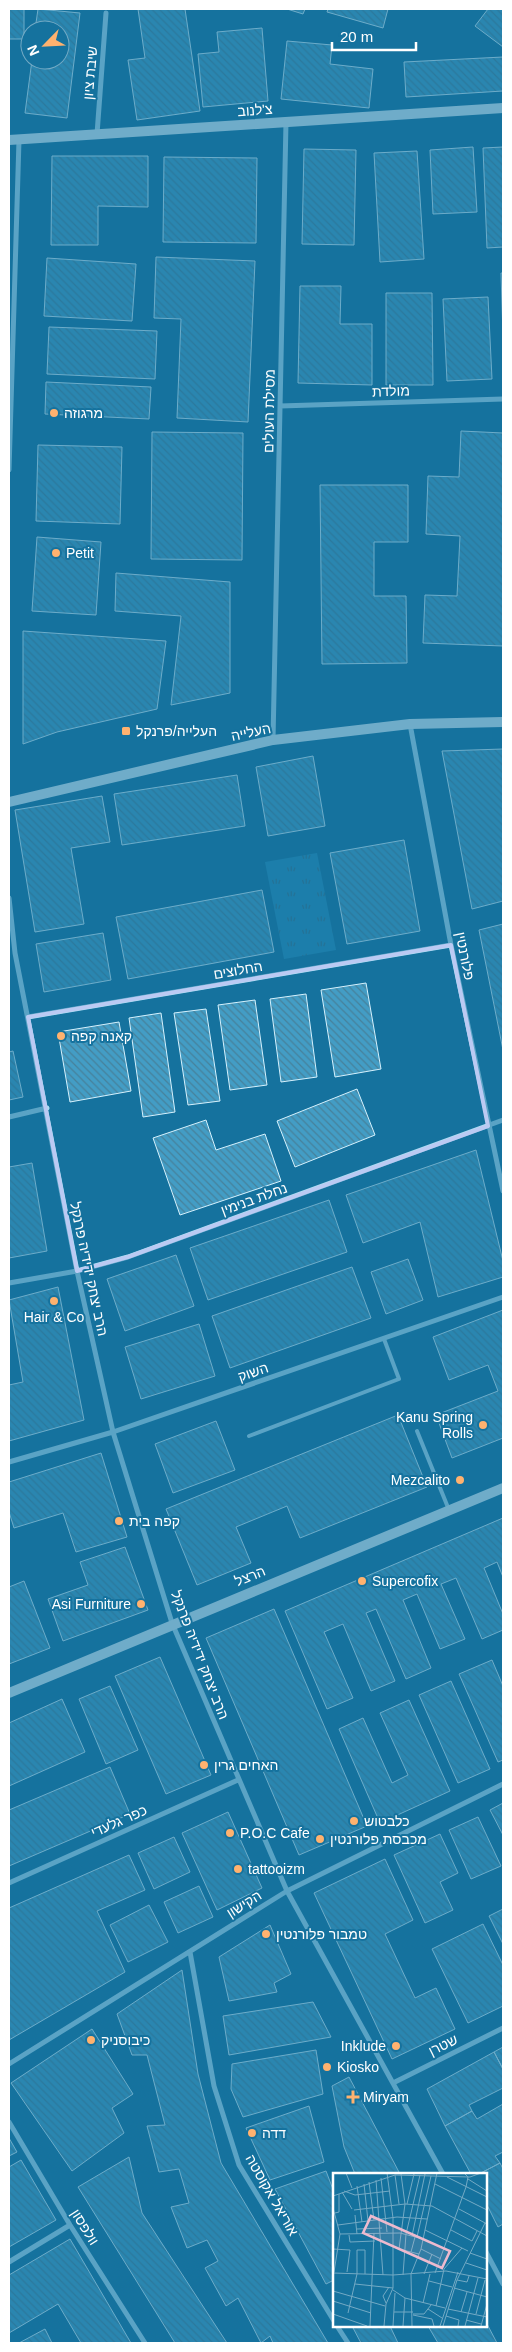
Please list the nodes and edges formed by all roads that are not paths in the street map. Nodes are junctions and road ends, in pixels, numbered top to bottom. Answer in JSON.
{"nodes":[{"id":1,"x":106,"y":12,"type":"dead end"},
{"id":2,"x":503,"y":108,"type":"edge"},
{"id":3,"x":286,"y":122,"type":"junction"},
{"id":4,"x":97,"y":134,"type":"junction"},
{"id":5,"x":14,"y":140,"type":"edge"},
{"id":6,"x":503,"y":399,"type":"edge"},
{"id":7,"x":280,"y":406,"type":"junction"},
{"id":8,"x":9,"y":470,"type":"edge"},
{"id":9,"x":503,"y":722,"type":"edge"},
{"id":10,"x":410,"y":724,"type":"junction"},
{"id":11,"x":273,"y":740,"type":"junction"},
{"id":12,"x":9,"y":802,"type":"edge"},
{"id":13,"x":9,"y":898,"type":"edge"},
{"id":14,"x":451,"y":945,"type":"junction"},
{"id":15,"x":15,"y":953,"type":"junction"},
{"id":16,"x":9,"y":955,"type":"edge"},
{"id":17,"x":28,"y":1017,"type":"junction"},
{"id":18,"x":47,"y":1108,"type":"junction"},
{"id":19,"x":9,"y":1117,"type":"edge"},
{"id":20,"x":503,"y":1120,"type":"edge"},
{"id":21,"x":488,"y":1126,"type":"junction"},
{"id":22,"x":503,"y":1191,"type":"edge"},
{"id":23,"x":77,"y":1270,"type":"junction"},
{"id":24,"x":9,"y":1283,"type":"edge"},
{"id":25,"x":503,"y":1297,"type":"edge"},
{"id":26,"x":384,"y":1339,"type":"junction"},
{"id":27,"x":417,"y":1431,"type":"dead end"},
{"id":28,"x":113,"y":1432,"type":"junction"},
{"id":29,"x":249,"y":1436,"type":"dead end"},
{"id":30,"x":9,"y":1462,"type":"edge"},
{"id":31,"x":503,"y":1488,"type":"edge"},
{"id":32,"x":449,"y":1510,"type":"junction"},
{"id":33,"x":172,"y":1623,"type":"junction"},
{"id":34,"x":9,"y":1692,"type":"edge"},
{"id":35,"x":238,"y":1780,"type":"junction"},
{"id":36,"x":503,"y":1784,"type":"edge"},
{"id":37,"x":9,"y":1883,"type":"edge"},
{"id":38,"x":288,"y":1891,"type":"junction"},
{"id":39,"x":190,"y":1952,"type":"junction"},
{"id":40,"x":503,"y":2028,"type":"edge"},
{"id":41,"x":9,"y":2064,"type":"edge"},
{"id":42,"x":393,"y":2083,"type":"junction"},
{"id":43,"x":9,"y":2122,"type":"edge"},
{"id":44,"x":442,"y":2173,"type":"edge"},
{"id":45,"x":70,"y":2225,"type":"junction"},
{"id":46,"x":487,"y":2254,"type":"edge"},
{"id":47,"x":9,"y":2262,"type":"edge"},
{"id":48,"x":503,"y":2284,"type":"edge"},
{"id":49,"x":333,"y":2319,"type":"edge"},
{"id":50,"x":338,"y":2327,"type":"edge"},
{"id":51,"x":145,"y":2343,"type":"edge"},
{"id":52,"x":348,"y":2343,"type":"edge"}],
"edges":[{"from":1,"to":4,"type":"street","name":"שיבת ציון"},
{"from":2,"to":3,"type":"street","name":"צ'לנוב"},
{"from":3,"to":4,"type":"street","name":"צ'לנוב"},
{"from":3,"to":7,"type":"street","name":"מסילת העולים"},
{"from":4,"to":5,"type":"street","name":"צ'לנוב"},
{"from":5,"to":8,"type":"street"},
{"from":6,"to":7,"type":"street","name":"מולדת"},
{"from":7,"to":11,"type":"street","name":"מסילת העולים"},
{"from":9,"to":10,"type":"street","name":"העלייה"},
{"from":10,"to":11,"type":"street","name":"העלייה"},
{"from":10,"to":14,"type":"street","name":"פלורנטין"},
{"from":11,"to":12,"type":"street","name":"העלייה"},
{"from":13,"to":15,"type":"street","name":"הרב יצחק ידידיה פרנקל"},
{"from":14,"to":17,"type":"street","name":"החלוצים"},
{"from":14,"to":21,"type":"street","name":"פלורנטין"},
{"from":15,"to":16,"type":"street"},
{"from":15,"to":17,"type":"street","name":"הרב יצחק ידידיה פרנקל"},
{"from":17,"to":18,"type":"street","name":"הרב יצחק ידידיה פרנקל"},
{"from":18,"to":19,"type":"street"},
{"from":18,"to":23,"type":"street","name":"הרב יצחק ידידיה פרנקל"},
{"from":20,"to":21,"type":"street","name":"נחלת בנימין"},
{"from":21,"to":22,"type":"street","name":"פלורנטין"},
{"from":21,"to":23,"type":"street","name":"נחלת בנימין"},
{"from":23,"to":24,"type":"street","name":"נחלת בנימין"},
{"from":23,"to":28,"type":"street","name":"הרב יצחק ידידיה פרנקל"},
{"from":25,"to":26,"type":"street","name":"השוק"},
{"from":26,"to":28,"type":"street","name":"השוק"},
{"from":26,"to":29,"type":"lane"},
{"from":27,"to":32,"type":"lane"},
{"from":28,"to":30,"type":"street","name":"השוק"},
{"from":28,"to":33,"type":"street","name":"הרב יצחק ידידיה פרנקל"},
{"from":31,"to":32,"type":"street","name":"הרצל"},
{"from":32,"to":33,"type":"street","name":"הרצל"},
{"from":33,"to":34,"type":"street","name":"הרצל"},
{"from":33,"to":35,"type":"street","name":"הרב יצחק ידידיה פרנקל"},
{"from":35,"to":37,"type":"street","name":"כפר גלעדי"},
{"from":35,"to":38,"type":"street","name":"הרב יצחק ידידיה פרנקל"},
{"from":36,"to":38,"type":"street","name":"הקישון"},
{"from":38,"to":39,"type":"street","name":"הקישון"},
{"from":38,"to":42,"type":"street","name":"הרב יצחק ידידיה פרנקל"},
{"from":39,"to":41,"type":"street","name":"הקישון"},
{"from":39,"to":49,"type":"street","name":"אוריאל אקוסטה"},
{"from":40,"to":42,"type":"street","name":"שטרן"},
{"from":42,"to":44,"type":"street","name":"הרב יצחק ידידיה פרנקל"},
{"from":43,"to":45,"type":"street","name":"וולפסון"},
{"from":45,"to":47,"type":"street"},
{"from":45,"to":51,"type":"street","name":"וולפסון"},
{"from":46,"to":48,"type":"street"},
{"from":50,"to":52,"type":"street"}]}
